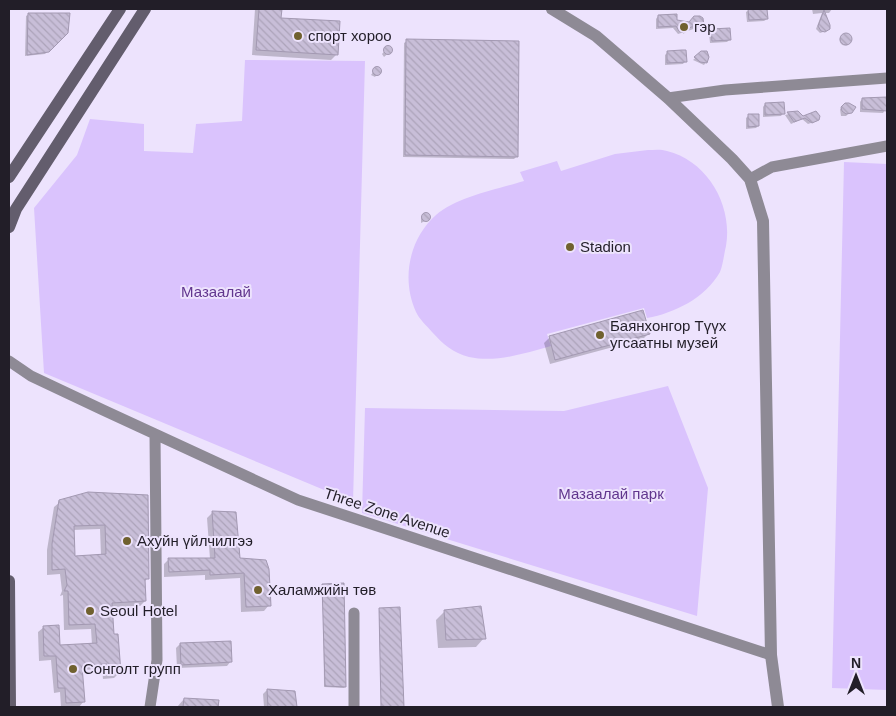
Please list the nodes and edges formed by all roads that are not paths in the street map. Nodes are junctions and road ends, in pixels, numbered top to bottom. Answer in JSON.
{"nodes":[{"id":1,"x":120,"y":9,"type":"edge"},
{"id":2,"x":145,"y":9,"type":"edge"},
{"id":3,"x":552,"y":9,"type":"edge"},
{"id":4,"x":887,"y":78,"type":"edge"},
{"id":5,"x":668,"y":98,"type":"junction"},
{"id":6,"x":887,"y":146,"type":"edge"},
{"id":7,"x":9,"y":177,"type":"edge"},
{"id":8,"x":750,"y":179,"type":"junction"},
{"id":9,"x":9,"y":227,"type":"edge"},
{"id":10,"x":9,"y":361,"type":"edge"},
{"id":11,"x":155,"y":434,"type":"junction"},
{"id":12,"x":9,"y":581,"type":"edge"},
{"id":13,"x":354,"y":613,"type":"dead end"},
{"id":14,"x":772,"y":655,"type":"junction"},
{"id":15,"x":10,"y":707,"type":"edge"},
{"id":16,"x":150,"y":707,"type":"edge"},
{"id":17,"x":354,"y":707,"type":"edge"},
{"id":18,"x":778,"y":707,"type":"edge"}],
"edges":[{"from":1,"to":7,"type":"main road"},
{"from":2,"to":9,"type":"main road"},
{"from":3,"to":5,"type":"street"},
{"from":4,"to":5,"type":"street"},
{"from":5,"to":8,"type":"street"},
{"from":6,"to":8,"type":"street"},
{"from":8,"to":14,"type":"street"},
{"from":10,"to":11,"type":"street","name":"Three Zone Avenue"},
{"from":11,"to":14,"type":"street","name":"Three Zone Avenue"},
{"from":11,"to":16,"type":"street"},
{"from":12,"to":15,"type":"main road"},
{"from":13,"to":17,"type":"street"},
{"from":14,"to":18,"type":"street"}]}
